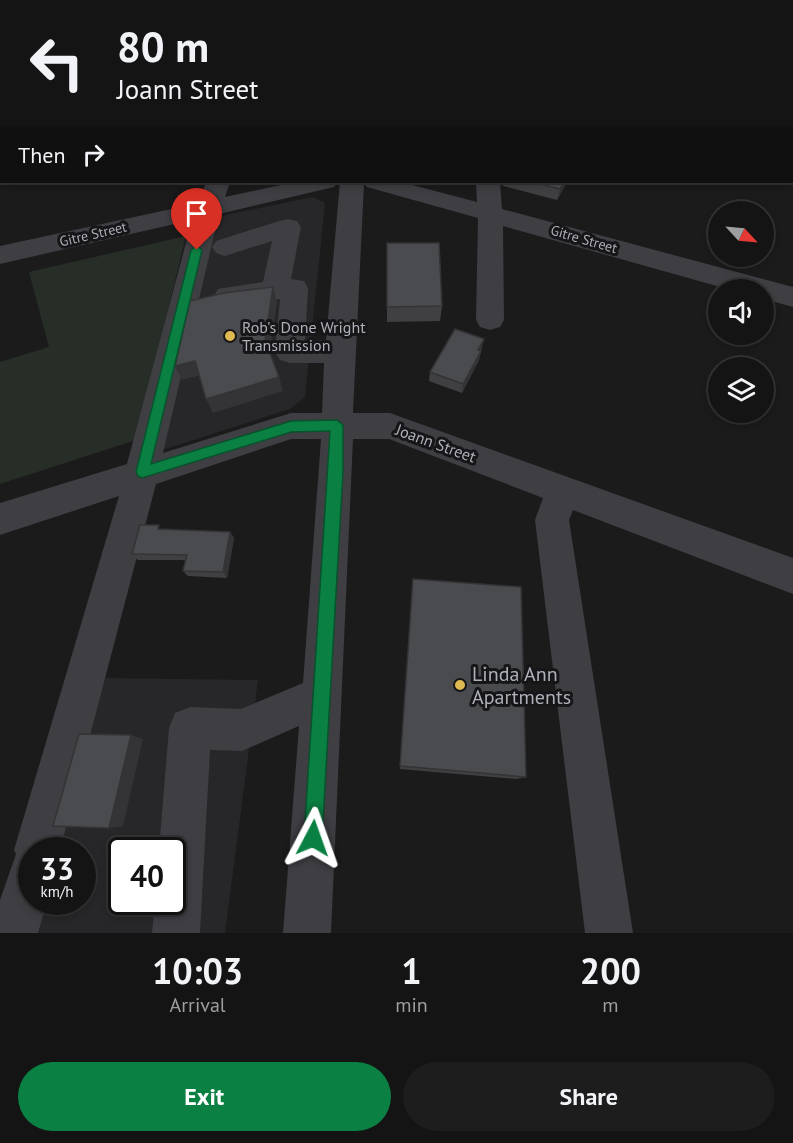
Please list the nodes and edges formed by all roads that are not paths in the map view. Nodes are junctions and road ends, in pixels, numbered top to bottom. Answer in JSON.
{"nodes":[{"id":1,"x":317,"y":183,"type":"edge"},
{"id":2,"x":352,"y":183,"type":"edge"},
{"id":3,"x":379,"y":183,"type":"edge"},
{"id":4,"x":488,"y":183,"type":"edge"},
{"id":5,"x":214,"y":195,"type":"edge"},
{"id":6,"x":490,"y":213,"type":"junction"},
{"id":7,"x":0,"y":255,"type":"edge"},
{"id":8,"x":275,"y":289,"type":"junction"},
{"id":9,"x":232,"y":296,"type":"junction"},
{"id":10,"x":793,"y":297,"type":"edge"},
{"id":11,"x":203,"y":300,"type":"edge"},
{"id":12,"x":490,"y":320,"type":"dead end"},
{"id":13,"x":340,"y":351,"type":"junction"},
{"id":14,"x":337,"y":425,"type":"junction"},
{"id":15,"x":142,"y":472,"type":"junction"},
{"id":16,"x":563,"y":491,"type":"junction"},
{"id":17,"x":0,"y":519,"type":"edge"},
{"id":18,"x":793,"y":576,"type":"edge"},
{"id":19,"x":322,"y":695,"type":"junction"},
{"id":20,"x":41,"y":837,"type":"edge"},
{"id":21,"x":19,"y":915,"type":"edge"},
{"id":22,"x":14,"y":933,"type":"edge"},
{"id":23,"x":176,"y":933,"type":"edge"},
{"id":24,"x":307,"y":933,"type":"edge"},
{"id":25,"x":609,"y":933,"type":"edge"}],
"edges":[{"from":1,"to":5,"type":"street","name":"Gitre Street"},
{"from":2,"to":13,"type":"street"},
{"from":3,"to":6,"type":"street","name":"Gitre Street"},
{"from":4,"to":6,"type":"street"},
{"from":5,"to":7,"type":"street","name":"Gitre Street"},
{"from":5,"to":15,"type":"street"},
{"from":6,"to":10,"type":"street","name":"Gitre Street"},
{"from":6,"to":12,"type":"street"},
{"from":8,"to":9,"type":"street"},
{"from":8,"to":9,"type":"street"},
{"from":8,"to":13,"type":"street"},
{"from":9,"to":11,"type":"street"},
{"from":13,"to":14,"type":"street"},
{"from":14,"to":15,"type":"street","name":"Joann Street"},
{"from":14,"to":16,"type":"street","name":"Joann Street"},
{"from":14,"to":19,"type":"street"},
{"from":15,"to":17,"type":"street","name":"Joann Street"},
{"from":15,"to":20,"type":"street"},
{"from":16,"to":18,"type":"street","name":"Joann Street"},
{"from":16,"to":25,"type":"street"},
{"from":19,"to":23,"type":"street"},
{"from":19,"to":24,"type":"street"},
{"from":21,"to":22,"type":"street"}]}
